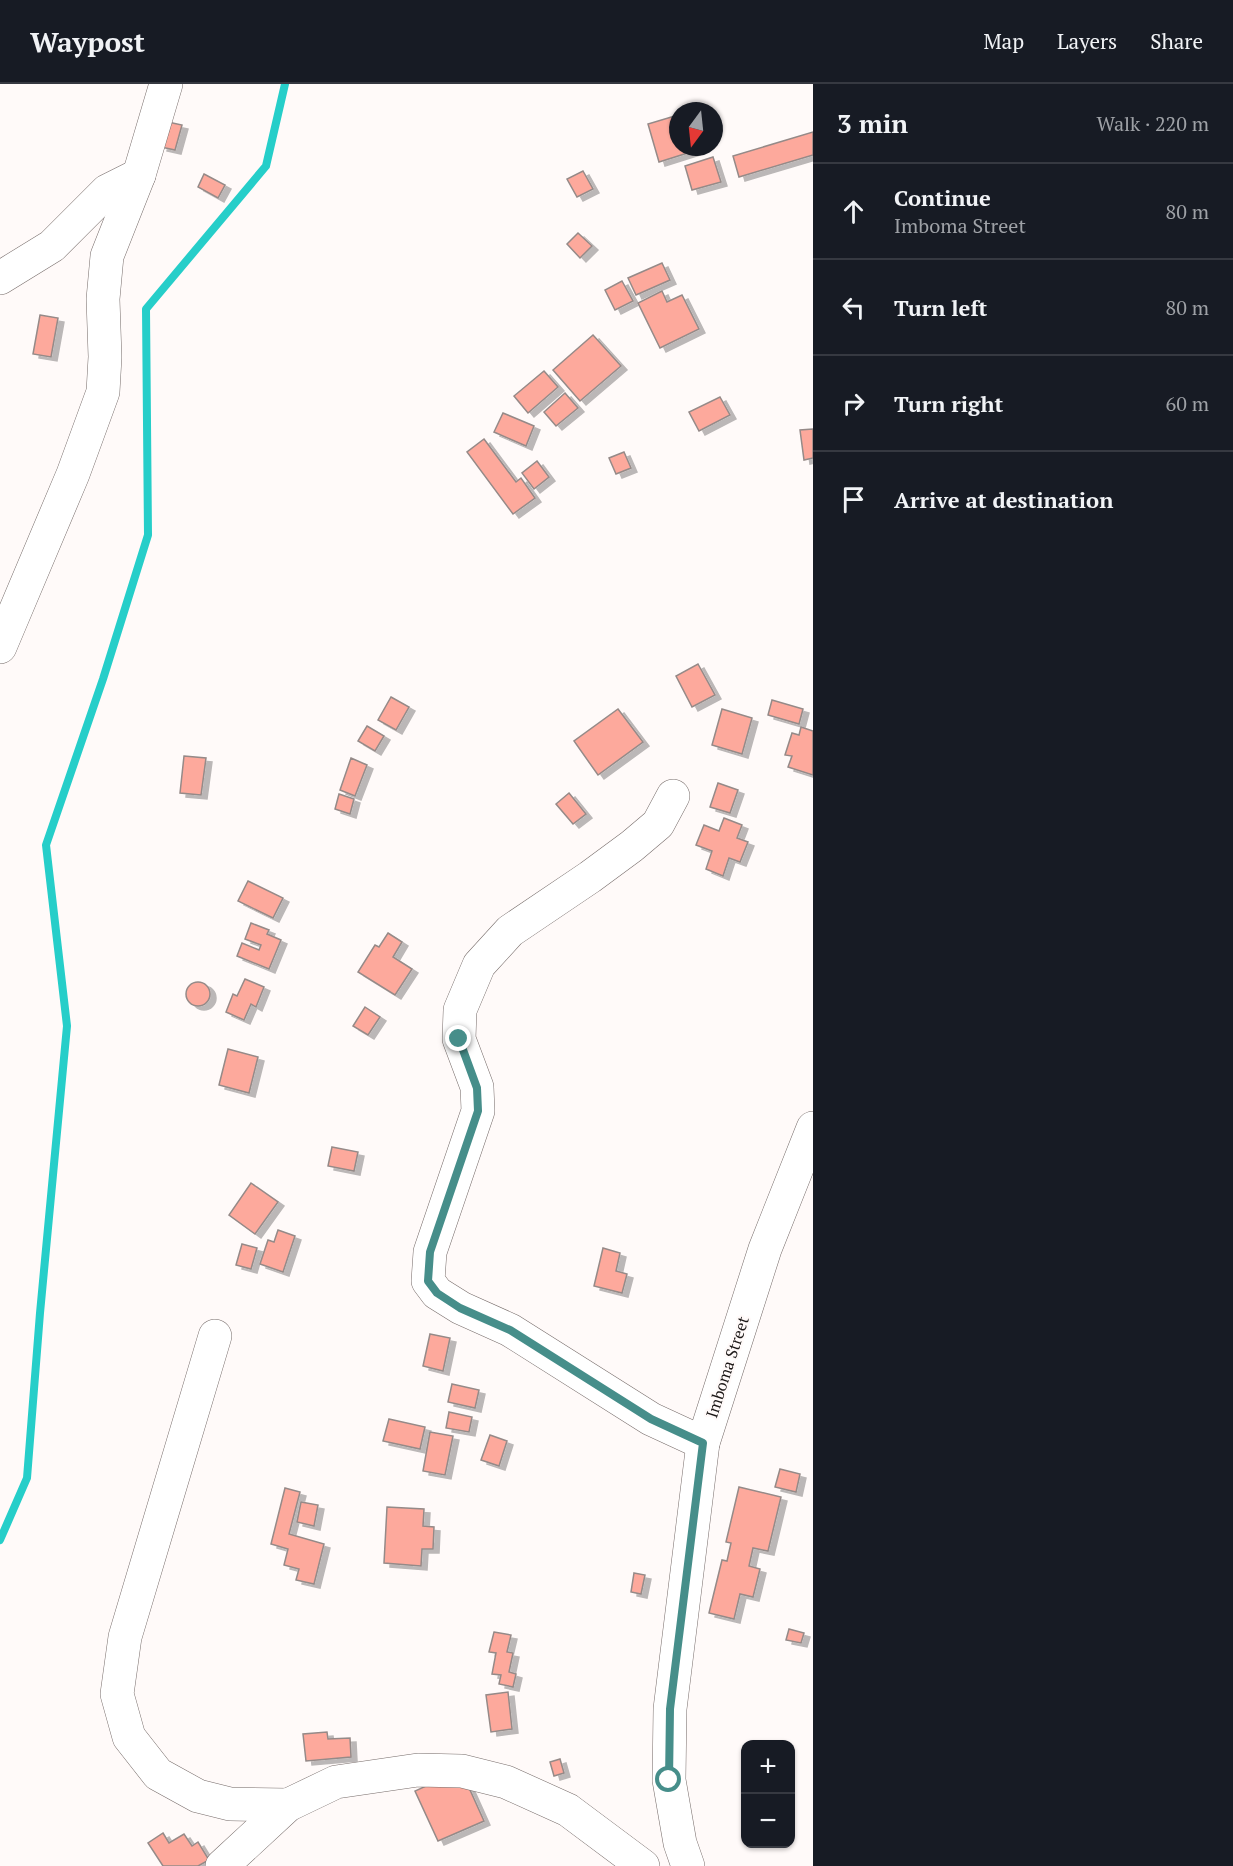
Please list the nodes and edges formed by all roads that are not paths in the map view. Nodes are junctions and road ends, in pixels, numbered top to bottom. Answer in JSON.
{"nodes":[{"id":1,"x":166,"y":84,"type":"edge"},
{"id":2,"x":139,"y":175,"type":"junction"},
{"id":3,"x":0,"y":278,"type":"edge"},
{"id":4,"x":0,"y":647,"type":"edge"},
{"id":5,"x":674,"y":796,"type":"dead end"},
{"id":6,"x":813,"y":1128,"type":"edge"},
{"id":7,"x":215,"y":1335,"type":"dead end"},
{"id":8,"x":703,"y":1443,"type":"junction"},
{"id":9,"x":288,"y":1805,"type":"junction"},
{"id":10,"x":222,"y":1866,"type":"edge"},
{"id":11,"x":644,"y":1866,"type":"edge"},
{"id":12,"x":688,"y":1866,"type":"edge"}],
"edges":[{"from":1,"to":2,"type":"street"},
{"from":2,"to":3,"type":"street"},
{"from":2,"to":4,"type":"street"},
{"from":5,"to":8,"type":"street"},
{"from":6,"to":8,"type":"street","name":"Imboma Street"},
{"from":7,"to":9,"type":"street"},
{"from":8,"to":12,"type":"street","name":"Imboma Street"},
{"from":9,"to":10,"type":"street"},
{"from":9,"to":11,"type":"street"}]}
